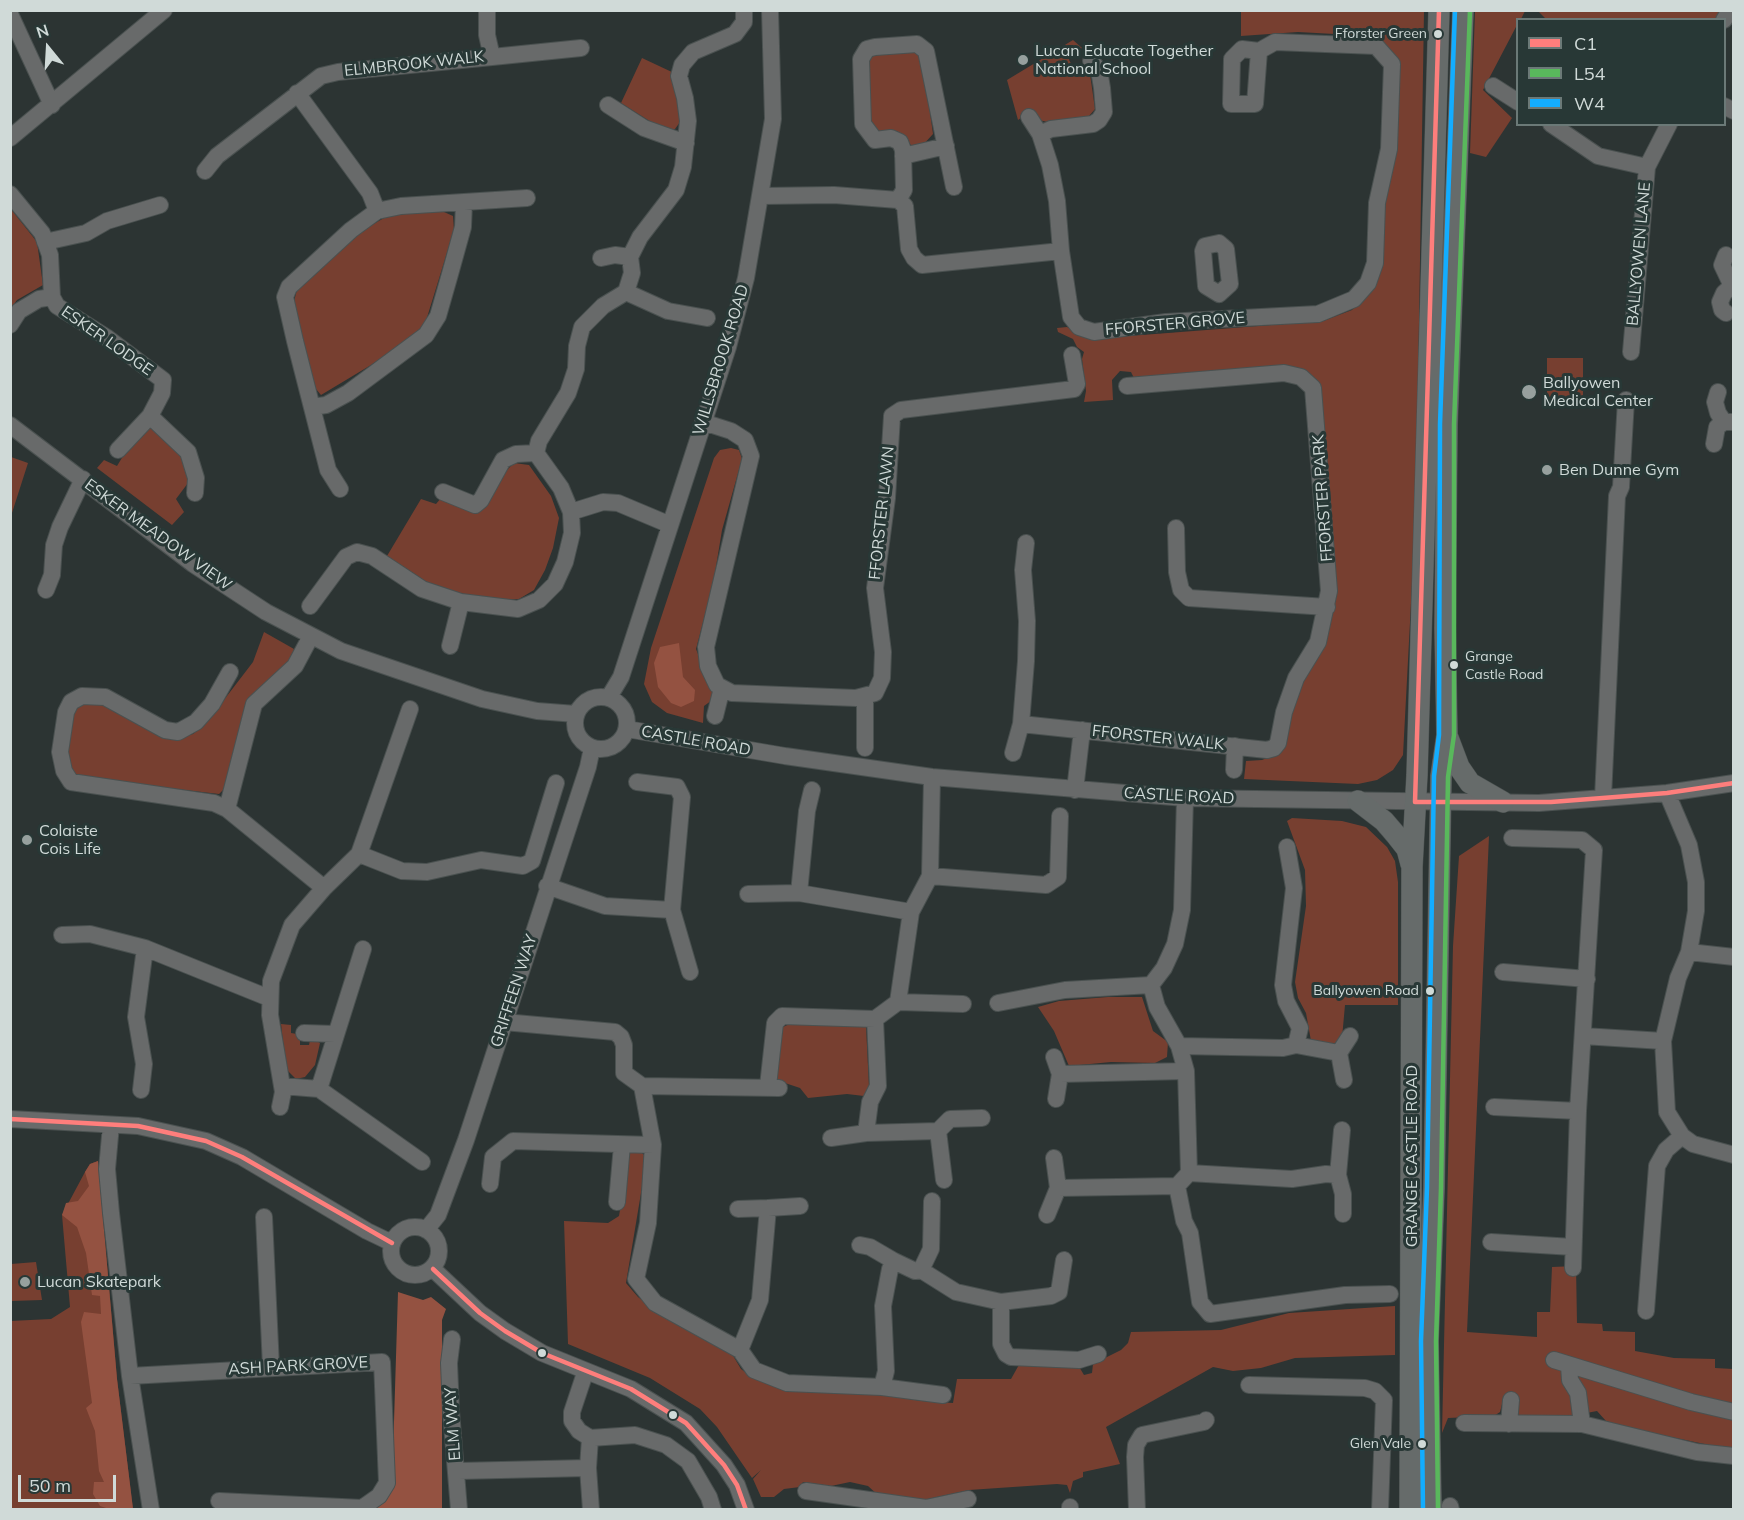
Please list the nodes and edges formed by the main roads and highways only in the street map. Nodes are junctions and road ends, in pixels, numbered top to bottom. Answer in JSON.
{"nodes":[{"id":1,"x":1439,"y":10,"type":"edge"},
{"id":2,"x":1463,"y":10,"type":"edge"},
{"id":3,"x":1447,"y":735,"type":"junction"},
{"id":4,"x":1358,"y":801,"type":"road end"},
{"id":5,"x":1503,"y":802,"type":"road end"},
{"id":6,"x":1412,"y":867,"type":"junction"},
{"id":7,"x":1444,"y":1508,"type":"edge"},
{"id":8,"x":1410,"y":1509,"type":"edge"}],
"edges":[{"from":1,"to":6,"type":"main road","name":"GRANGE CASTLE ROAD"},
{"from":2,"to":3,"type":"main road","name":"GRANGE CASTLE ROAD"},
{"from":3,"to":5,"type":"main road"},
{"from":3,"to":7,"type":"main road","name":"GRANGE CASTLE ROAD"},
{"from":4,"to":6,"type":"main road"},
{"from":6,"to":8,"type":"main road","name":"GRANGE CASTLE ROAD"}]}
